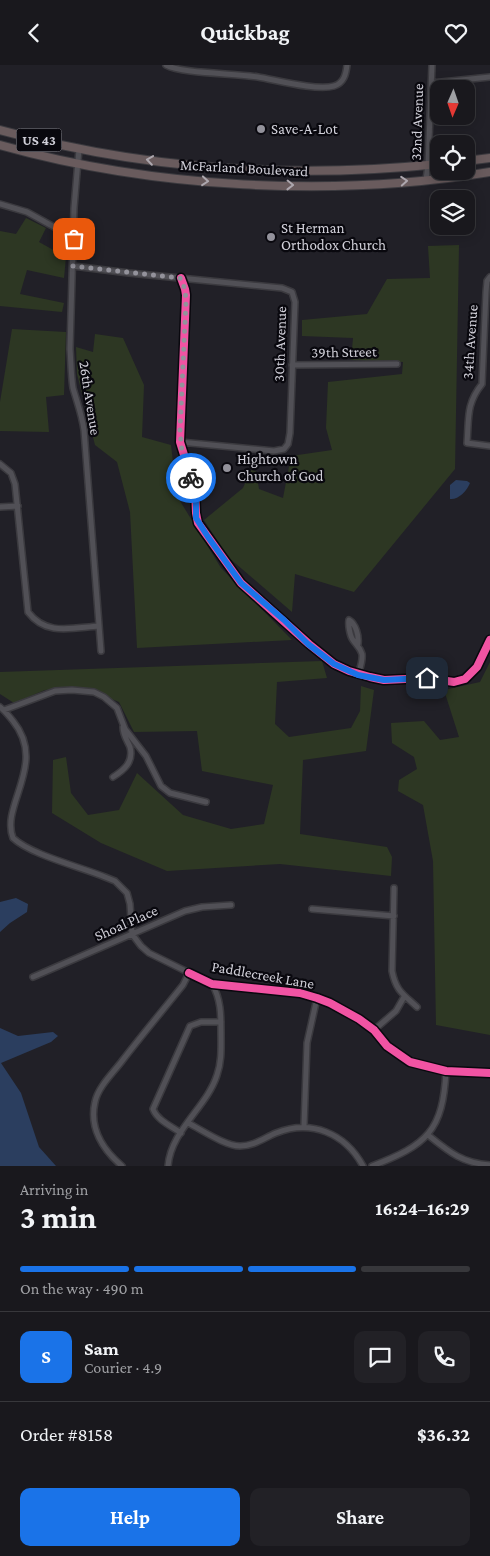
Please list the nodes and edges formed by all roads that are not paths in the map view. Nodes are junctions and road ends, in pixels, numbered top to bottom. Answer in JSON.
{"nodes":[{"id":1,"x":166,"y":65,"type":"edge"},
{"id":2,"x":347,"y":65,"type":"edge"},
{"id":3,"x":432,"y":65,"type":"edge"},
{"id":4,"x":490,"y":77,"type":"edge"},
{"id":5,"x":432,"y":80,"type":"edge"},
{"id":6,"x":461,"y":80,"type":"edge"},
{"id":7,"x":430,"y":124,"type":"edge"},
{"id":8,"x":0,"y":130,"type":"edge"},
{"id":9,"x":0,"y":145,"type":"edge"},
{"id":10,"x":79,"y":149,"type":"junction"},
{"id":11,"x":490,"y":158,"type":"edge"},
{"id":12,"x":475,"y":160,"type":"edge"},
{"id":13,"x":78,"y":163,"type":"junction"},
{"id":14,"x":428,"y":165,"type":"junction"},
{"id":15,"x":490,"y":172,"type":"edge"},
{"id":16,"x":426,"y":180,"type":"junction"},
{"id":17,"x":0,"y":205,"type":"edge"},
{"id":18,"x":74,"y":239,"type":"junction"},
{"id":19,"x":73,"y":266,"type":"junction"},
{"id":20,"x":490,"y":277,"type":"edge"},
{"id":21,"x":180,"y":278,"type":"junction"},
{"id":22,"x":397,"y":364,"type":"dead end"},
{"id":23,"x":292,"y":365,"type":"junction"},
{"id":24,"x":180,"y":442,"type":"junction"},
{"id":25,"x":490,"y":446,"type":"edge"},
{"id":26,"x":0,"y":464,"type":"edge"},
{"id":27,"x":18,"y":506,"type":"junction"},
{"id":28,"x":0,"y":507,"type":"edge"},
{"id":29,"x":349,"y":619,"type":"dead end"},
{"id":30,"x":99,"y":626,"type":"junction"},
{"id":31,"x":490,"y":640,"type":"edge"},
{"id":32,"x":101,"y":651,"type":"dead end"},
{"id":33,"x":358,"y":675,"type":"junction"},
{"id":34,"x":2,"y":709,"type":"edge"},
{"id":35,"x":123,"y":724,"type":"junction"},
{"id":36,"x":16,"y":774,"type":"dead end"},
{"id":37,"x":113,"y":777,"type":"dead end"},
{"id":38,"x":206,"y":802,"type":"dead end"},
{"id":39,"x":4,"y":824,"type":"dead end"},
{"id":40,"x":394,"y":888,"type":"dead end"},
{"id":41,"x":231,"y":905,"type":"dead end"},
{"id":42,"x":312,"y":909,"type":"dead end"},
{"id":43,"x":394,"y":916,"type":"junction"},
{"id":44,"x":132,"y":934,"type":"junction"},
{"id":45,"x":189,"y":973,"type":"junction"},
{"id":46,"x":33,"y":977,"type":"dead end"},
{"id":47,"x":212,"y":984,"type":"junction"},
{"id":48,"x":224,"y":985,"type":"junction"},
{"id":49,"x":218,"y":995,"type":"junction"},
{"id":50,"x":404,"y":997,"type":"junction"},
{"id":51,"x":317,"y":998,"type":"junction"},
{"id":52,"x":417,"y":1007,"type":"dead end"},
{"id":53,"x":221,"y":1022,"type":"junction"},
{"id":54,"x":374,"y":1030,"type":"junction"},
{"id":55,"x":446,"y":1071,"type":"junction"},
{"id":56,"x":490,"y":1073,"type":"edge"},
{"id":57,"x":188,"y":1123,"type":"junction"},
{"id":58,"x":304,"y":1126,"type":"junction"},
{"id":59,"x":181,"y":1133,"type":"junction"},
{"id":60,"x":428,"y":1135,"type":"junction"},
{"id":61,"x":490,"y":1165,"type":"edge"},
{"id":62,"x":122,"y":1166,"type":"edge"},
{"id":63,"x":168,"y":1166,"type":"edge"},
{"id":64,"x":363,"y":1166,"type":"edge"},
{"id":65,"x":372,"y":1166,"type":"edge"}],
"edges":[{"from":1,"to":2,"type":"street"},
{"from":3,"to":5,"type":"street","name":"32nd Avenue"},
{"from":4,"to":6,"type":"street"},
{"from":7,"to":14,"type":"street","name":"32nd Avenue"},
{"from":8,"to":10,"type":"highway","name":"McFarland Boulevard","number":"US 43"},
{"from":9,"to":13,"type":"highway","name":"McFarland Boulevard","number":"US 43"},
{"from":10,"to":13,"type":"street","name":"26th Avenue"},
{"from":14,"to":10,"type":"highway","name":"McFarland Boulevard","number":"US 43","one_way":true},
{"from":11,"to":12,"type":"highway"},
{"from":13,"to":16,"type":"highway","name":"McFarland Boulevard","number":"US 43","one_way":true},
{"from":13,"to":18,"type":"street","name":"26th Avenue"},
{"from":14,"to":16,"type":"street","name":"32nd Avenue"},
{"from":15,"to":16,"type":"highway","name":"McFarland Boulevard","number":"US 43"},
{"from":17,"to":18,"type":"street"},
{"from":18,"to":19,"type":"street","name":"26th Avenue"},
{"from":19,"to":21,"type":"street"},
{"from":19,"to":30,"type":"street","name":"26th Avenue"},
{"from":20,"to":25,"type":"street","name":"34th Avenue"},
{"from":21,"to":23,"type":"street","name":"30th Avenue"},
{"from":21,"to":24,"type":"street"},
{"from":22,"to":23,"type":"street","name":"39th Street"},
{"from":23,"to":24,"type":"street","name":"30th Avenue"},
{"from":24,"to":33,"type":"street"},
{"from":26,"to":27,"type":"street"},
{"from":27,"to":28,"type":"street"},
{"from":27,"to":30,"type":"street"},
{"from":29,"to":33,"type":"street"},
{"from":30,"to":32,"type":"street","name":"26th Avenue"},
{"from":31,"to":33,"type":"street"},
{"from":34,"to":35,"type":"street"},
{"from":34,"to":36,"type":"street"},
{"from":35,"to":37,"type":"street"},
{"from":35,"to":38,"type":"street"},
{"from":39,"to":44,"type":"street"},
{"from":40,"to":43,"type":"street"},
{"from":41,"to":44,"type":"street","name":"Shoal Place"},
{"from":42,"to":43,"type":"street"},
{"from":43,"to":50,"type":"street"},
{"from":44,"to":45,"type":"street","name":"Paddlecreek Lane"},
{"from":44,"to":46,"type":"street","name":"Shoal Place"},
{"from":45,"to":47,"type":"street","name":"Paddlecreek Lane"},
{"from":45,"to":62,"type":"street"},
{"from":47,"to":48,"type":"street","name":"Paddlecreek Lane"},
{"from":47,"to":49,"type":"street"},
{"from":48,"to":49,"type":"street"},
{"from":48,"to":51,"type":"street","name":"Paddlecreek Lane"},
{"from":49,"to":53,"type":"street"},
{"from":50,"to":52,"type":"street"},
{"from":50,"to":54,"type":"street"},
{"from":51,"to":54,"type":"street","name":"Paddlecreek Lane"},
{"from":51,"to":58,"type":"street"},
{"from":53,"to":57,"type":"street"},
{"from":53,"to":59,"type":"street"},
{"from":54,"to":55,"type":"street","name":"Paddlecreek Lane"},
{"from":55,"to":56,"type":"street","name":"Paddlecreek Lane"},
{"from":55,"to":60,"type":"street"},
{"from":57,"to":58,"type":"street"},
{"from":57,"to":59,"type":"street"},
{"from":58,"to":64,"type":"street"},
{"from":59,"to":63,"type":"street"},
{"from":60,"to":61,"type":"street"},
{"from":60,"to":65,"type":"street"}]}
